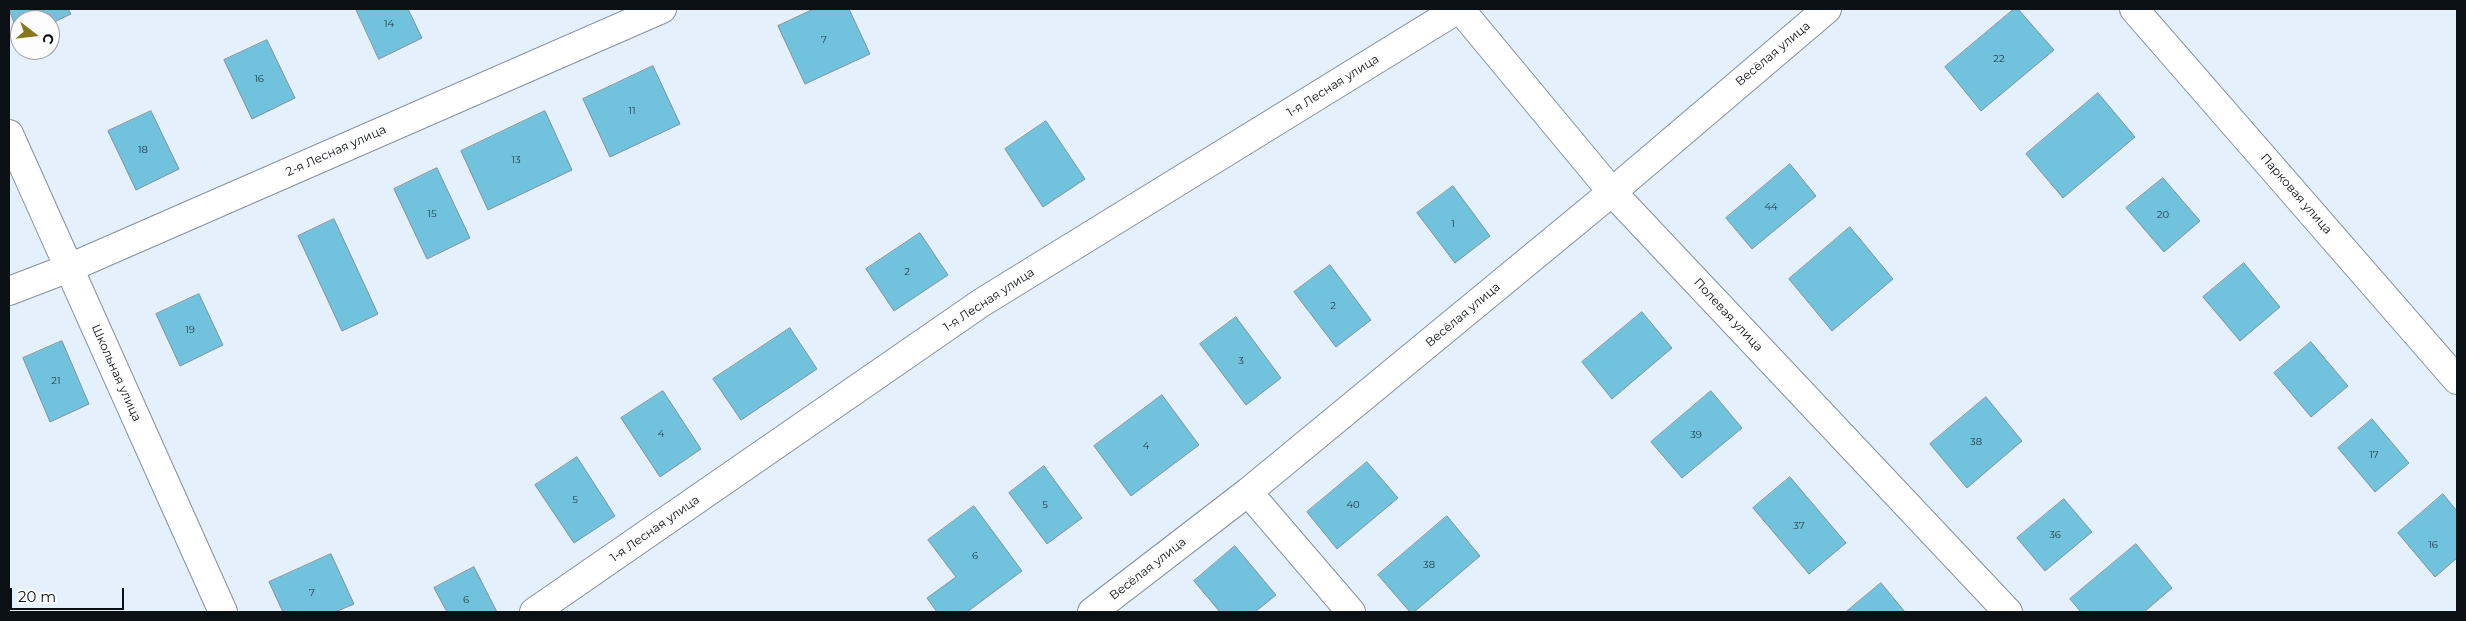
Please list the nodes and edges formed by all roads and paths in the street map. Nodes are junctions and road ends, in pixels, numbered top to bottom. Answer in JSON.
{"nodes":[{"id":1,"x":662,"y":9,"type":"edge"},
{"id":2,"x":1459,"y":9,"type":"edge"},
{"id":3,"x":1827,"y":9,"type":"edge"},
{"id":4,"x":2134,"y":9,"type":"edge"},
{"id":5,"x":9,"y":134,"type":"edge"},
{"id":6,"x":1612,"y":192,"type":"junction"},
{"id":7,"x":69,"y":268,"type":"junction"},
{"id":8,"x":9,"y":291,"type":"edge"},
{"id":9,"x":2457,"y":380,"type":"edge"},
{"id":10,"x":1248,"y":492,"type":"junction"},
{"id":11,"x":223,"y":612,"type":"edge"},
{"id":12,"x":534,"y":612,"type":"edge"},
{"id":13,"x":1092,"y":612,"type":"edge"},
{"id":14,"x":1351,"y":612,"type":"edge"},
{"id":15,"x":2008,"y":612,"type":"edge"}],
"edges":[{"from":1,"to":7,"type":"street","name":"2-я Лесная улица"},
{"from":2,"to":6,"type":"street","name":"Полевая улица"},
{"from":2,"to":12,"type":"street","name":"1-я Лесная улица"},
{"from":3,"to":6,"type":"street","name":"Весёлая улица"},
{"from":4,"to":9,"type":"street","name":"Парковая улица"},
{"from":5,"to":7,"type":"street","name":"Школьная улица"},
{"from":6,"to":10,"type":"street","name":"Весёлая улица"},
{"from":6,"to":15,"type":"street","name":"Полевая улица"},
{"from":7,"to":8,"type":"street","name":"2-я Лесная улица"},
{"from":7,"to":11,"type":"street","name":"Школьная улица"},
{"from":10,"to":13,"type":"street","name":"Весёлая улица"},
{"from":10,"to":14,"type":"street"}]}
